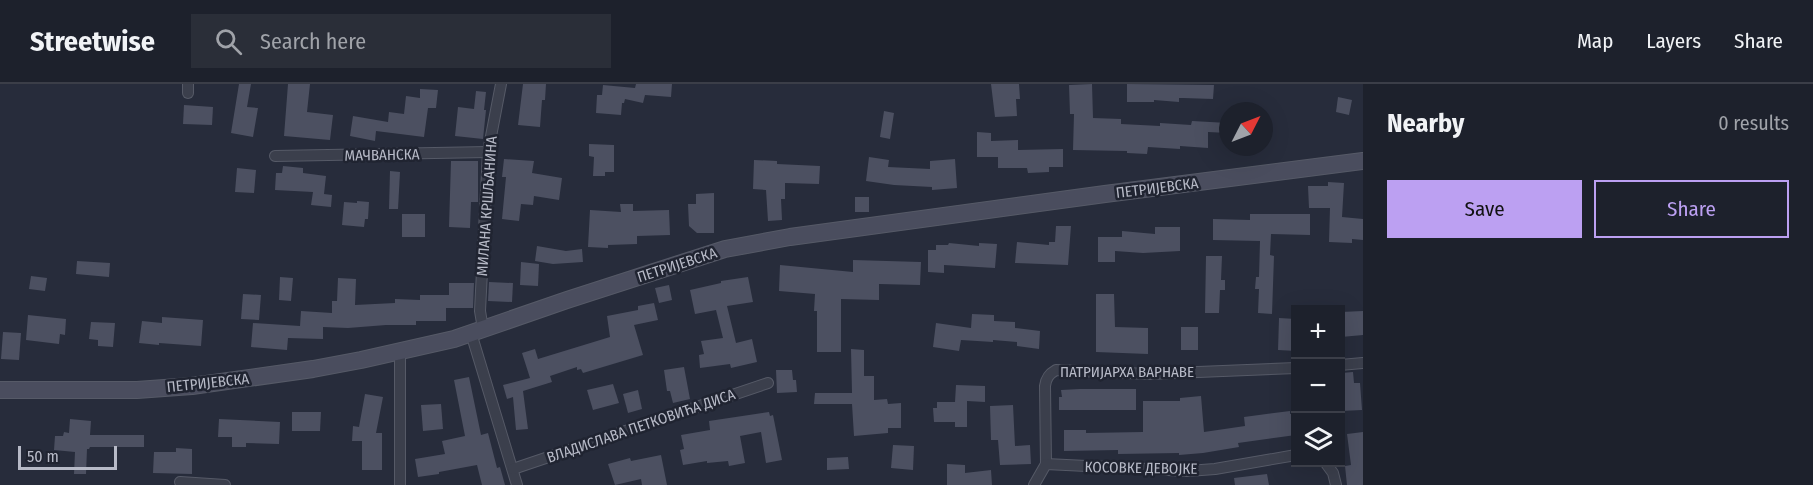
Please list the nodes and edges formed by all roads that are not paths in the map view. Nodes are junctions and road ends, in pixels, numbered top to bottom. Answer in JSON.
{"nodes":[{"id":1,"x":501,"y":84,"type":"edge"},
{"id":2,"x":488,"y":152,"type":"junction"},
{"id":3,"x":275,"y":156,"type":"dead end"},
{"id":4,"x":1363,"y":161,"type":"edge"},
{"id":5,"x":477,"y":331,"type":"junction"},
{"id":6,"x":400,"y":352,"type":"junction"},
{"id":7,"x":1363,"y":363,"type":"edge"},
{"id":8,"x":1345,"y":365,"type":"edge"},
{"id":9,"x":1291,"y":368,"type":"edge"},
{"id":10,"x":768,"y":383,"type":"dead end"},
{"id":11,"x":0,"y":390,"type":"edge"},
{"id":12,"x":1291,"y":456,"type":"edge"},
{"id":13,"x":1046,"y":464,"type":"junction"},
{"id":14,"x":1329,"y":467,"type":"edge"},
{"id":15,"x":513,"y":470,"type":"junction"},
{"id":16,"x":180,"y":482,"type":"dead end"},
{"id":17,"x":225,"y":485,"type":"edge"},
{"id":18,"x":400,"y":485,"type":"edge"},
{"id":19,"x":518,"y":485,"type":"edge"},
{"id":20,"x":1034,"y":485,"type":"edge"},
{"id":21,"x":1336,"y":485,"type":"edge"}],
"edges":[{"from":1,"to":2,"type":"street","name":"МИЛАНА КРШЉАНИНА"},
{"from":2,"to":3,"type":"street","name":"МАЧВАНСКА"},
{"from":2,"to":5,"type":"street","name":"МИЛАНА КРШЉАНИНА"},
{"from":4,"to":5,"type":"main road","name":"ПЕТРИЈЕВСКА"},
{"from":5,"to":6,"type":"main road","name":"ПЕТРИЈЕВСКА"},
{"from":5,"to":15,"type":"street","name":"МИЛАНА КРШЉАНИНА"},
{"from":6,"to":11,"type":"main road","name":"ПЕТРИЈЕВСКА"},
{"from":6,"to":18,"type":"street"},
{"from":7,"to":8,"type":"street"},
{"from":9,"to":13,"type":"street","name":"ПАТРИЈАРХА ВАРНАВЕ"},
{"from":10,"to":15,"type":"street","name":"ВЛАДИСЛАВА ПЕТКОВИЋА ДИСА"},
{"from":12,"to":13,"type":"street","name":"КОСОВКЕ ДЕВОЈКЕ"},
{"from":13,"to":20,"type":"street"},
{"from":14,"to":21,"type":"street"},
{"from":15,"to":19,"type":"street","name":"МИЛАНА КРШЉАНИНА"},
{"from":16,"to":17,"type":"street"}]}
